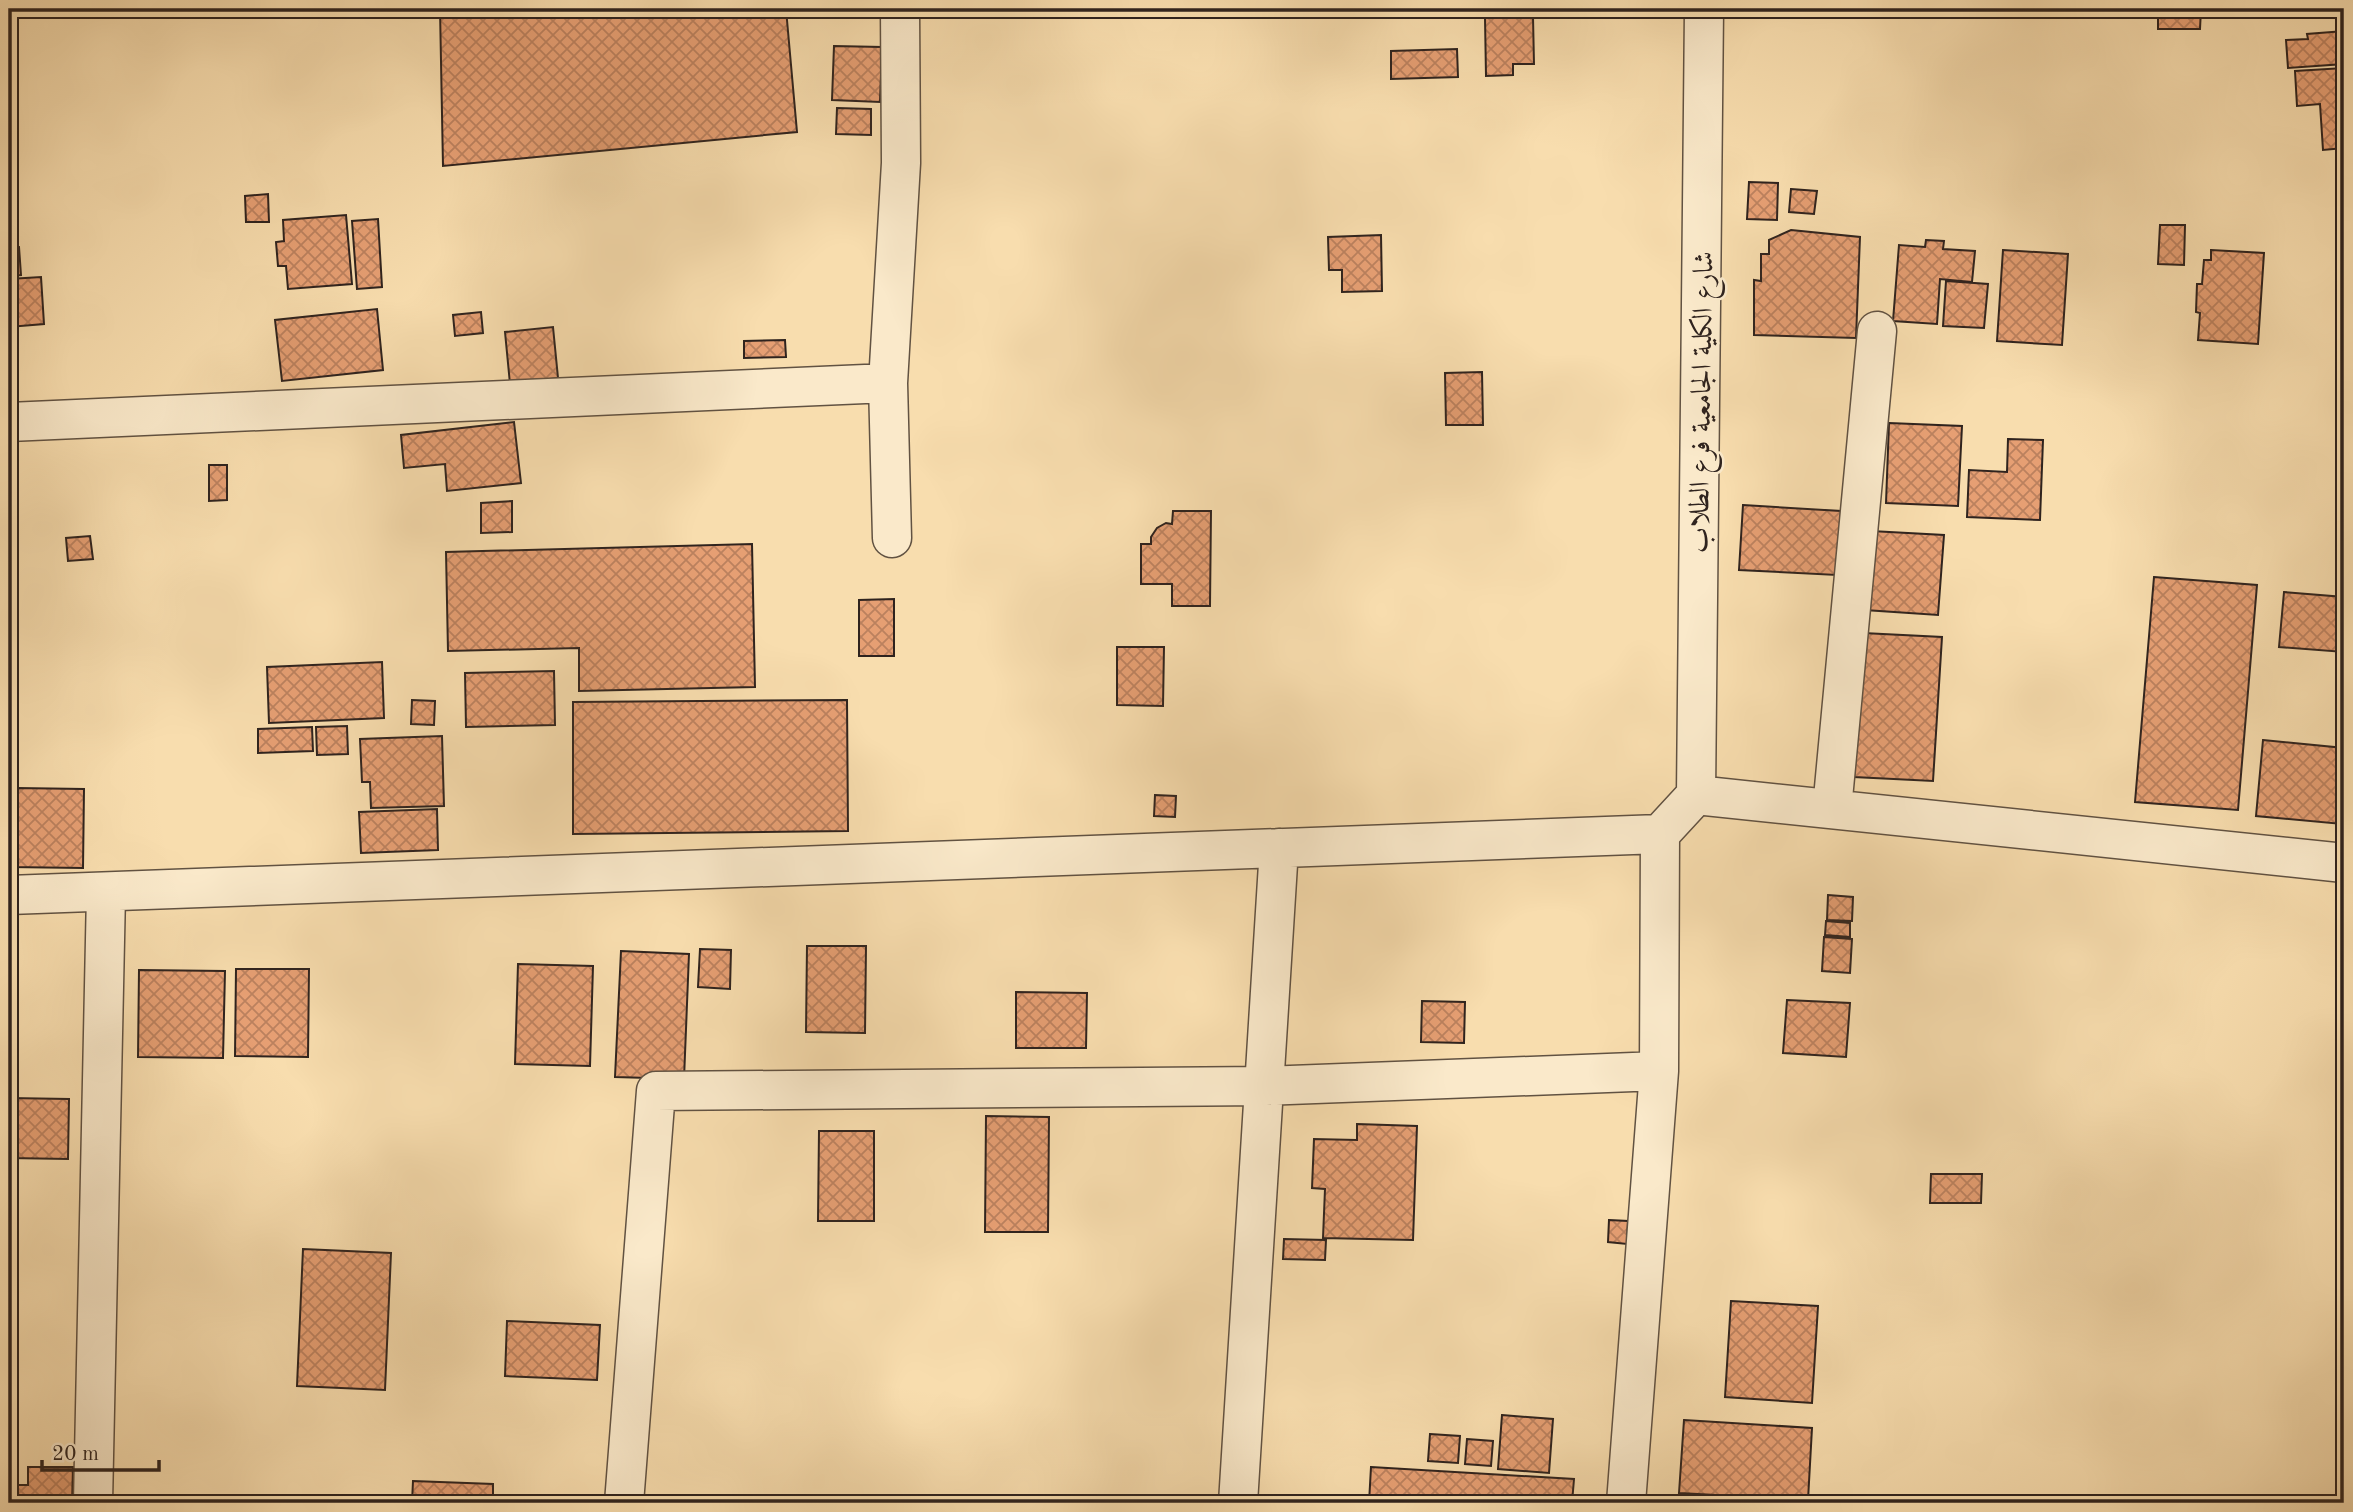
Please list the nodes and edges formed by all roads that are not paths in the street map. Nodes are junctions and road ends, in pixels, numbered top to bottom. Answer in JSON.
{"nodes":[{"id":1,"x":900,"y":9,"type":"edge"},
{"id":2,"x":1704,"y":9,"type":"edge"},
{"id":3,"x":1877,"y":331,"type":"dead end"},
{"id":4,"x":888,"y":383,"type":"junction"},
{"id":5,"x":9,"y":422,"type":"edge"},
{"id":6,"x":892,"y":538,"type":"dead end"},
{"id":7,"x":1696,"y":795,"type":"junction"},
{"id":8,"x":1832,"y":809,"type":"junction"},
{"id":9,"x":1660,"y":834,"type":"junction"},
{"id":10,"x":1279,"y":848,"type":"junction"},
{"id":11,"x":2344,"y":863,"type":"edge"},
{"id":12,"x":106,"y":893,"type":"junction"},
{"id":13,"x":9,"y":895,"type":"edge"},
{"id":14,"x":1659,"y":1071,"type":"junction"},
{"id":15,"x":1266,"y":1086,"type":"junction"},
{"id":16,"x":93,"y":1503,"type":"edge"},
{"id":17,"x":624,"y":1503,"type":"edge"},
{"id":18,"x":1238,"y":1503,"type":"edge"},
{"id":19,"x":1626,"y":1503,"type":"edge"}],
"edges":[{"from":1,"to":4,"type":"street"},
{"from":2,"to":7,"type":"street","name":"شارع الكلية الجامعية فرع الطلاب"},
{"from":3,"to":8,"type":"street"},
{"from":4,"to":5,"type":"street"},
{"from":4,"to":6,"type":"street"},
{"from":7,"to":8,"type":"street"},
{"from":7,"to":9,"type":"street"},
{"from":8,"to":11,"type":"street"},
{"from":9,"to":10,"type":"street"},
{"from":9,"to":14,"type":"street"},
{"from":10,"to":12,"type":"street"},
{"from":10,"to":15,"type":"street"},
{"from":12,"to":13,"type":"street"},
{"from":12,"to":16,"type":"street"},
{"from":14,"to":15,"type":"street"},
{"from":14,"to":19,"type":"street"},
{"from":15,"to":17,"type":"street"},
{"from":15,"to":18,"type":"street"}]}
